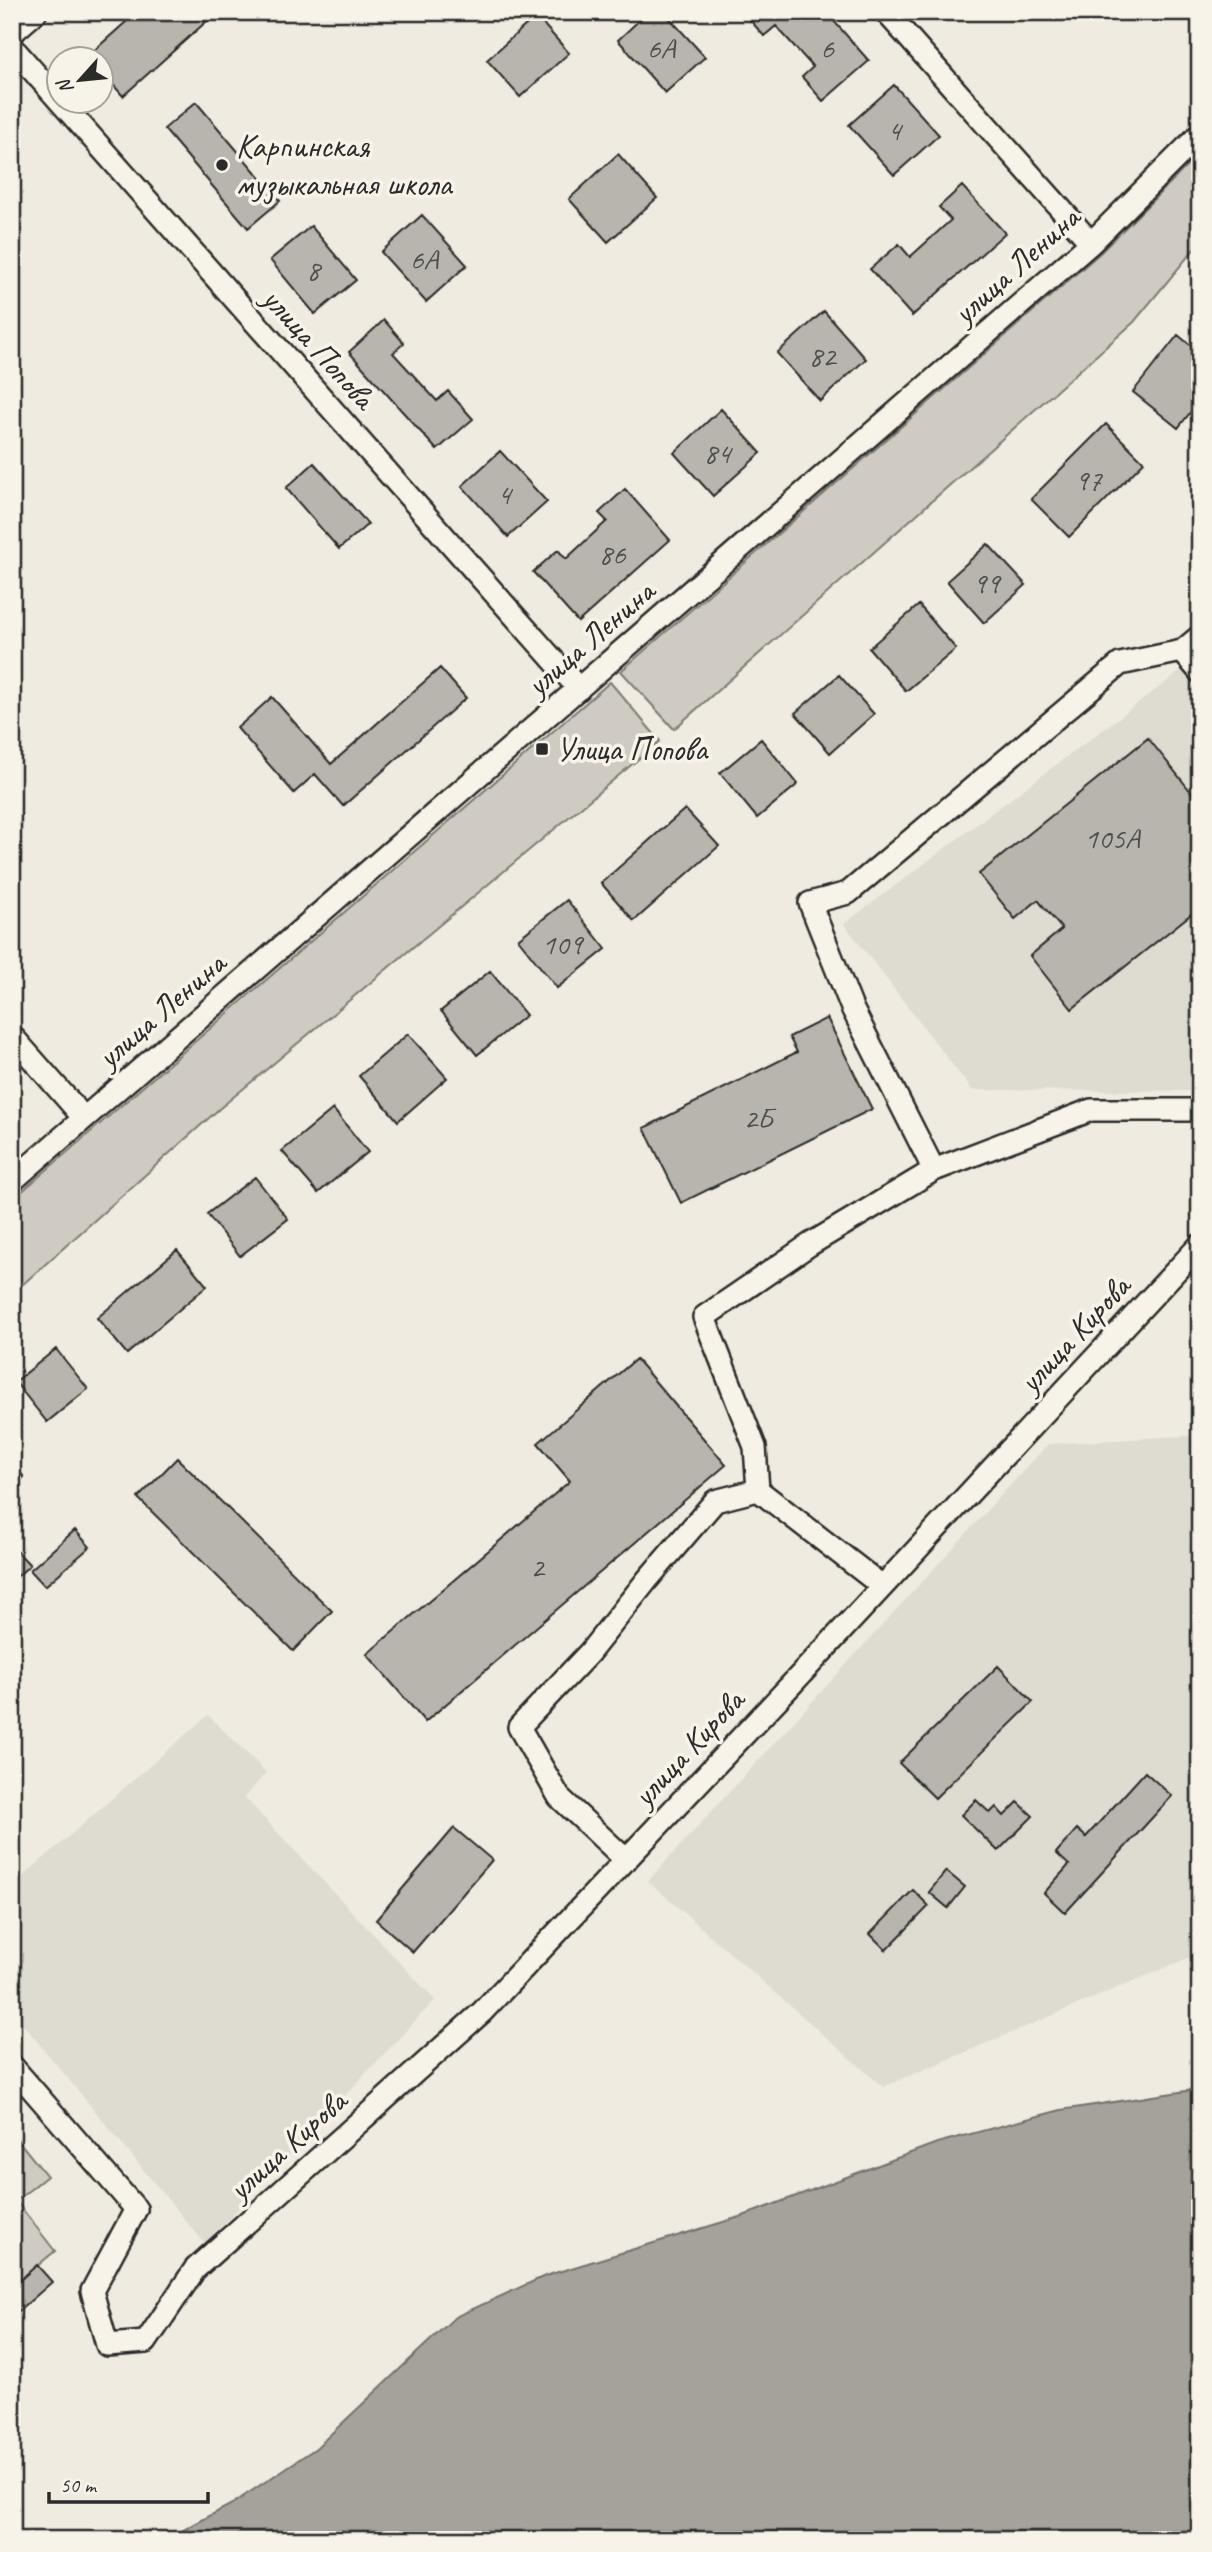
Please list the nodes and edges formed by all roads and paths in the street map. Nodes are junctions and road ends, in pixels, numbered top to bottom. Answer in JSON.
{"nodes":[{"id":1,"x":36,"y":12,"type":"edge"},
{"id":2,"x":886,"y":12,"type":"edge"},
{"id":3,"x":12,"y":33,"type":"edge"},
{"id":4,"x":12,"y":47,"type":"edge"},
{"id":5,"x":1200,"y":134,"type":"edge"},
{"id":6,"x":1091,"y":243,"type":"junction"},
{"id":7,"x":1200,"y":636,"type":"edge"},
{"id":8,"x":1182,"y":651,"type":"junction"},
{"id":9,"x":1200,"y":672,"type":"edge"},
{"id":10,"x":579,"y":689,"type":"junction"},
{"id":11,"x":12,"y":1036,"type":"edge"},
{"id":12,"x":1200,"y":1110,"type":"edge"},
{"id":13,"x":84,"y":1118,"type":"junction"},
{"id":14,"x":934,"y":1170,"type":"junction"},
{"id":15,"x":12,"y":1181,"type":"edge"},
{"id":16,"x":1200,"y":1245,"type":"edge"},
{"id":17,"x":758,"y":1490,"type":"junction"},
{"id":18,"x":882,"y":1586,"type":"junction"},
{"id":19,"x":626,"y":1860,"type":"junction"},
{"id":20,"x":12,"y":2066,"type":"edge"}],
"edges":[{"from":1,"to":3,"type":"street"},
{"from":2,"to":6,"type":"street"},
{"from":4,"to":10,"type":"street","name":"улица Попова"},
{"from":5,"to":6,"type":"street","name":"улица Ленина"},
{"from":6,"to":10,"type":"street","name":"улица Ленина"},
{"from":7,"to":8,"type":"street"},
{"from":8,"to":9,"type":"street"},
{"from":8,"to":14,"type":"street"},
{"from":10,"to":13,"type":"street","name":"улица Ленина"},
{"from":11,"to":13,"type":"street"},
{"from":12,"to":14,"type":"street"},
{"from":13,"to":15,"type":"street","name":"улица Ленина"},
{"from":14,"to":17,"type":"street"},
{"from":16,"to":18,"type":"street","name":"улица Кирова"},
{"from":17,"to":18,"type":"street"},
{"from":17,"to":19,"type":"street"},
{"from":18,"to":19,"type":"street","name":"улица Кирова"},
{"from":19,"to":20,"type":"street","name":"улица Кирова"}]}
